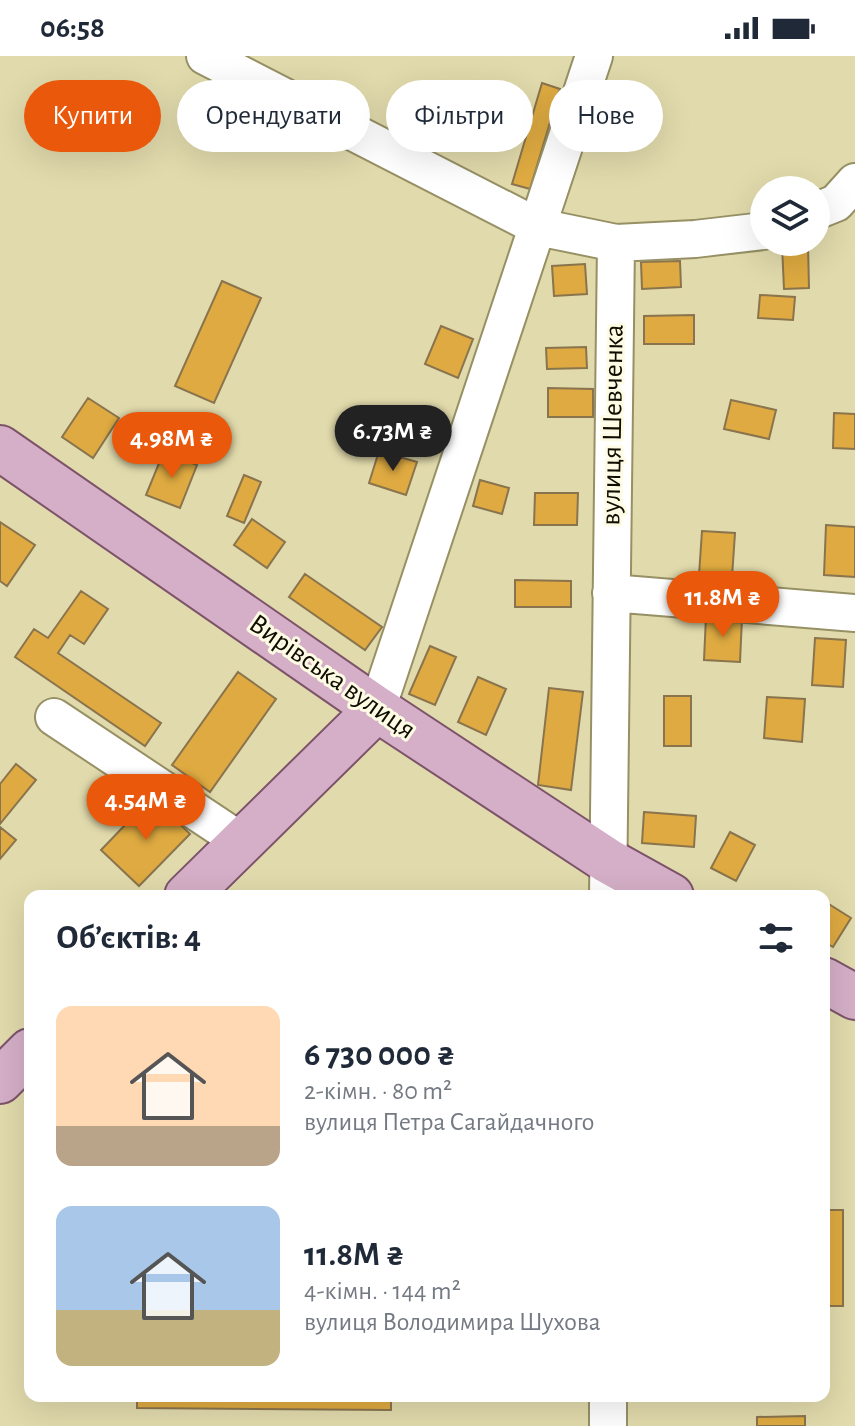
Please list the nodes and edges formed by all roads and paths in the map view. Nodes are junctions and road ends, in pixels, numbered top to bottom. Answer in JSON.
{"nodes":[{"id":1,"x":205,"y":56,"type":"edge"},
{"id":2,"x":594,"y":56,"type":"edge"},
{"id":3,"x":855,"y":182,"type":"edge"},
{"id":4,"x":830,"y":205,"type":"edge"},
{"id":5,"x":538,"y":227,"type":"junction"},
{"id":6,"x":750,"y":233,"type":"edge"},
{"id":7,"x":616,"y":243,"type":"junction"},
{"id":8,"x":0,"y":448,"type":"edge"},
{"id":9,"x":611,"y":593,"type":"junction"},
{"id":10,"x":855,"y":613,"type":"edge"},
{"id":11,"x":377,"y":709,"type":"junction"},
{"id":12,"x":54,"y":717,"type":"dead end"},
{"id":13,"x":242,"y":842,"type":"junction"},
{"id":14,"x":608,"y":879,"type":"edge"},
{"id":15,"x":193,"y":890,"type":"edge"},
{"id":16,"x":649,"y":890,"type":"edge"},
{"id":17,"x":830,"y":983,"type":"edge"},
{"id":18,"x":855,"y":997,"type":"edge"},
{"id":19,"x":24,"y":1057,"type":"edge"},
{"id":20,"x":0,"y":1081,"type":"edge"},
{"id":21,"x":608,"y":1402,"type":"edge"},
{"id":22,"x":608,"y":1426,"type":"edge"}],
"edges":[{"from":1,"to":5,"type":"street"},
{"from":2,"to":5,"type":"street"},
{"from":3,"to":4,"type":"street"},
{"from":5,"to":7,"type":"street"},
{"from":5,"to":11,"type":"street"},
{"from":6,"to":7,"type":"street"},
{"from":7,"to":9,"type":"street","name":"вулиця Шевченка"},
{"from":8,"to":11,"type":"main road","name":"Вирівська вулиця"},
{"from":9,"to":10,"type":"street"},
{"from":9,"to":14,"type":"street","name":"вулиця Шевченка"},
{"from":11,"to":13,"type":"main road"},
{"from":11,"to":14,"type":"main road","name":"Вирівська вулиця"},
{"from":12,"to":13,"type":"street"},
{"from":13,"to":15,"type":"main road"},
{"from":14,"to":16,"type":"main road","name":"Вирівська вулиця"},
{"from":17,"to":18,"type":"main road"},
{"from":19,"to":20,"type":"main road"},
{"from":21,"to":22,"type":"street"}]}
